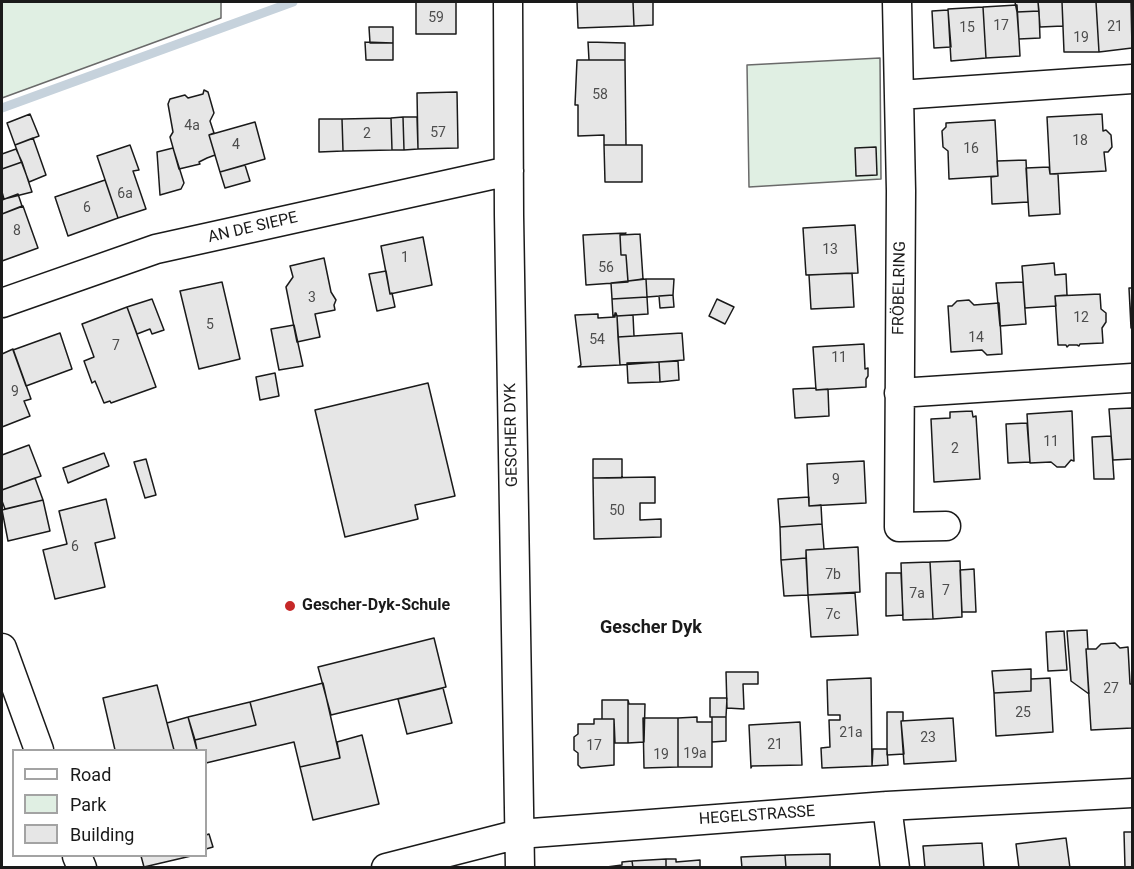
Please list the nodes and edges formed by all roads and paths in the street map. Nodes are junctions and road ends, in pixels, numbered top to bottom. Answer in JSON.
{"nodes":[{"id":1,"x":508,"y":2,"type":"edge"},
{"id":2,"x":897,"y":2,"type":"edge"},
{"id":3,"x":1132,"y":79,"type":"edge"},
{"id":4,"x":899,"y":95,"type":"junction"},
{"id":5,"x":509,"y":171,"type":"junction"},
{"id":6,"x":2,"y":303,"type":"edge"},
{"id":7,"x":1132,"y":378,"type":"edge"},
{"id":8,"x":899,"y":393,"type":"junction"},
{"id":9,"x":946,"y":526,"type":"dead end"},
{"id":10,"x":2,"y":648,"type":"edge"},
{"id":11,"x":39,"y":749,"type":"edge"},
{"id":12,"x":1132,"y":793,"type":"edge"},
{"id":13,"x":887,"y":806,"type":"junction"},
{"id":14,"x":519,"y":834,"type":"junction"},
{"id":15,"x":386,"y":867,"type":"edge"},
{"id":16,"x":520,"y":867,"type":"edge"},
{"id":17,"x":895,"y":867,"type":"edge"}],
"edges":[{"from":1,"to":5,"type":"street","name":"GESCHER DYK"},
{"from":2,"to":4,"type":"street","name":"FRÖBELRING"},
{"from":3,"to":4,"type":"street"},
{"from":4,"to":8,"type":"street","name":"FRÖBELRING"},
{"from":5,"to":6,"type":"street","name":"AN DE SIEPE"},
{"from":5,"to":14,"type":"street","name":"GESCHER DYK"},
{"from":7,"to":8,"type":"street"},
{"from":8,"to":9,"type":"street","name":"FRÖBELRING"},
{"from":10,"to":11,"type":"street"},
{"from":12,"to":13,"type":"street","name":"HEGELSTRASSE"},
{"from":13,"to":14,"type":"street","name":"HEGELSTRASSE"},
{"from":13,"to":17,"type":"street"},
{"from":14,"to":15,"type":"street","name":"HEGELSTRASSE"},
{"from":14,"to":16,"type":"street","name":"GESCHER DYK"}]}
